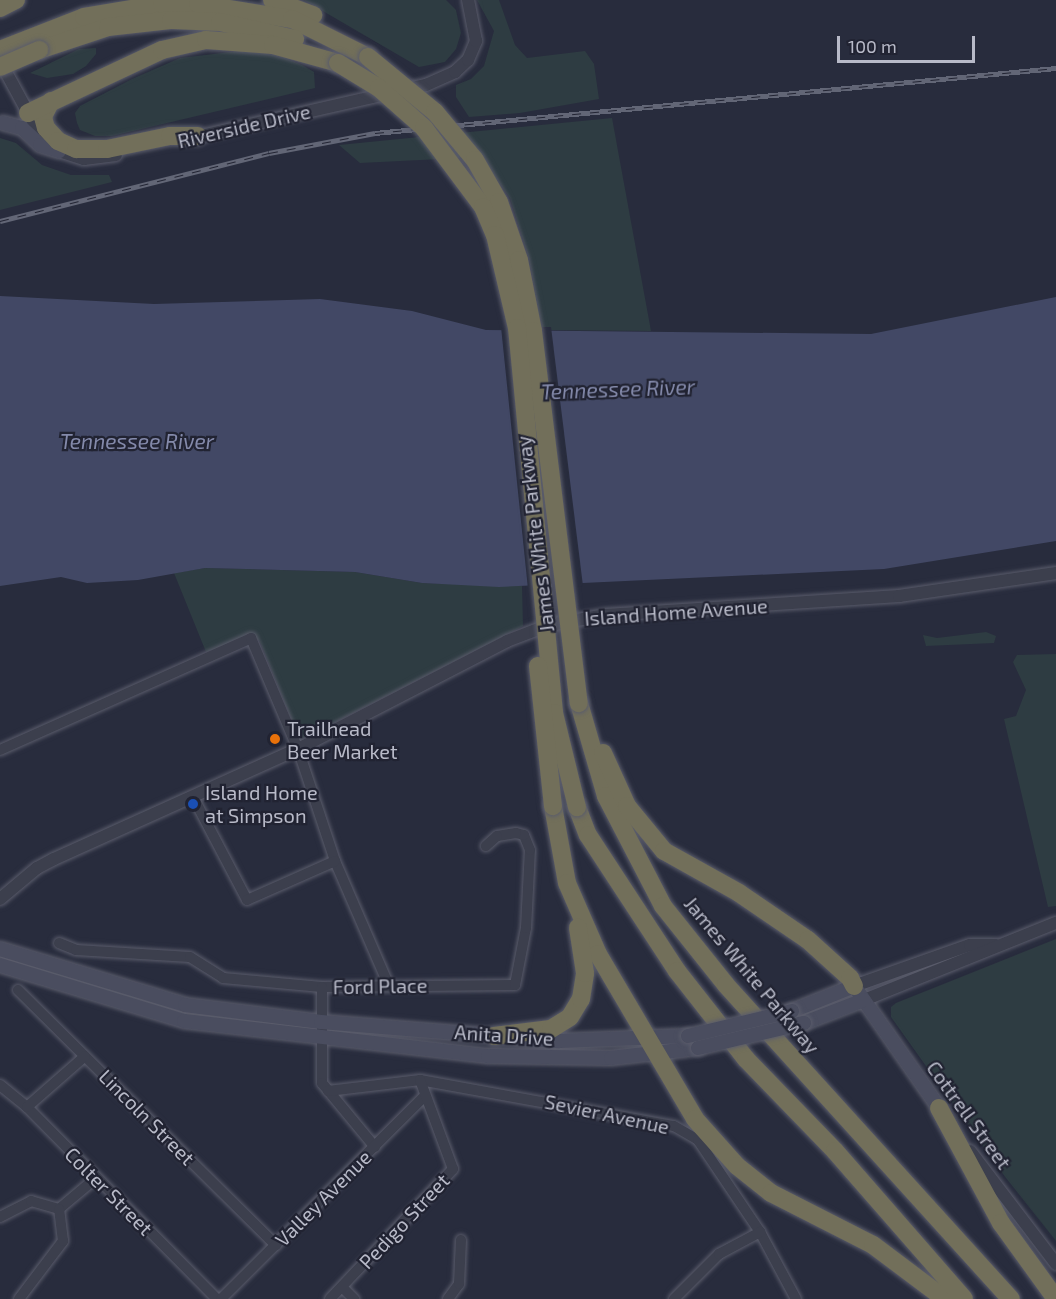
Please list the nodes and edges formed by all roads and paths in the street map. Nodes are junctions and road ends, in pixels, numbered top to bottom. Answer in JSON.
{"nodes":[{"id":1,"x":272,"y":0,"type":"edge"},
{"id":2,"x":468,"y":0,"type":"edge"},
{"id":3,"x":35,"y":43,"type":"junction"},
{"id":4,"x":0,"y":50,"type":"edge"},
{"id":5,"x":368,"y":57,"type":"junction"},
{"id":6,"x":0,"y":61,"type":"edge"},
{"id":7,"x":338,"y":63,"type":"junction"},
{"id":8,"x":0,"y":67,"type":"edge"},
{"id":9,"x":51,"y":101,"type":"junction"},
{"id":10,"x":28,"y":112,"type":"junction"},
{"id":11,"x":1,"y":124,"type":"edge"},
{"id":12,"x":198,"y":136,"type":"junction"},
{"id":13,"x":58,"y":151,"type":"junction"},
{"id":14,"x":1056,"y":573,"type":"edge"},
{"id":15,"x":538,"y":574,"type":"junction"},
{"id":16,"x":0,"y":750,"type":"edge"},
{"id":17,"x":298,"y":750,"type":"junction"},
{"id":18,"x":612,"y":794,"type":"junction"},
{"id":19,"x":193,"y":797,"type":"junction"},
{"id":20,"x":486,"y":846,"type":"dead end"},
{"id":21,"x":335,"y":861,"type":"junction"},
{"id":22,"x":567,"y":883,"type":"junction"},
{"id":23,"x":0,"y":899,"type":"edge"},
{"id":24,"x":1056,"y":923,"type":"edge"},
{"id":25,"x":59,"y":943,"type":"dead end"},
{"id":26,"x":0,"y":949,"type":"edge"},
{"id":27,"x":0,"y":965,"type":"edge"},
{"id":28,"x":389,"y":986,"type":"junction"},
{"id":29,"x":322,"y":987,"type":"junction"},
{"id":30,"x":18,"y":990,"type":"dead end"},
{"id":31,"x":859,"y":993,"type":"junction"},
{"id":32,"x":321,"y":1022,"type":"junction"},
{"id":33,"x":494,"y":1036,"type":"junction"},
{"id":34,"x":321,"y":1037,"type":"junction"},
{"id":35,"x":652,"y":1047,"type":"junction"},
{"id":36,"x":85,"y":1056,"type":"junction"},
{"id":37,"x":420,"y":1080,"type":"junction"},
{"id":38,"x":0,"y":1085,"type":"edge"},
{"id":39,"x":328,"y":1091,"type":"junction"},
{"id":40,"x":424,"y":1097,"type":"junction"},
{"id":41,"x":27,"y":1107,"type":"junction"},
{"id":42,"x":939,"y":1108,"type":"junction"},
{"id":43,"x":375,"y":1147,"type":"junction"},
{"id":44,"x":96,"y":1178,"type":"junction"},
{"id":45,"x":59,"y":1209,"type":"junction"},
{"id":46,"x":0,"y":1217,"type":"edge"},
{"id":47,"x":760,"y":1232,"type":"junction"},
{"id":48,"x":461,"y":1240,"type":"dead end"},
{"id":49,"x":276,"y":1245,"type":"junction"},
{"id":50,"x":1056,"y":1264,"type":"edge"},
{"id":51,"x":343,"y":1288,"type":"junction"},
{"id":52,"x":20,"y":1299,"type":"edge"},
{"id":53,"x":219,"y":1299,"type":"edge"},
{"id":54,"x":330,"y":1299,"type":"edge"},
{"id":55,"x":354,"y":1299,"type":"edge"},
{"id":56,"x":448,"y":1299,"type":"edge"},
{"id":57,"x":674,"y":1299,"type":"edge"},
{"id":58,"x":796,"y":1299,"type":"edge"},
{"id":59,"x":945,"y":1299,"type":"edge"},
{"id":60,"x":964,"y":1299,"type":"edge"},
{"id":61,"x":1011,"y":1299,"type":"edge"},
{"id":62,"x":1056,"y":1299,"type":"edge"}],
"edges":[{"from":1,"to":5,"type":"highway"},
{"from":2,"to":12,"type":"street","name":"Riverside Drive"},
{"from":3,"to":4,"type":"highway","name":"James White Parkway"},
{"from":3,"to":5,"type":"highway","name":"James White Parkway"},
{"from":3,"to":7,"type":"highway","name":"James White Parkway"},
{"from":3,"to":8,"type":"highway","name":"James White Parkway","bridge":true},
{"from":5,"to":18,"type":"highway","name":"James White Parkway","bridge":true},
{"from":6,"to":10,"type":"street"},
{"from":7,"to":9,"type":"highway"},
{"from":7,"to":15,"type":"highway","name":"James White Parkway","bridge":true},
{"from":9,"to":10,"type":"highway"},
{"from":9,"to":12,"type":"highway"},
{"from":10,"to":11,"type":"main road"},
{"from":10,"to":13,"type":"street"},
{"from":11,"to":13,"type":"main road"},
{"from":12,"to":13,"type":"street","name":"Riverside Drive"},
{"from":14,"to":17,"type":"street","name":"Island Home Avenue"},
{"from":15,"to":22,"type":"highway","bridge":true},
{"from":15,"to":60,"type":"highway","name":"James White Parkway","bridge":true},
{"from":16,"to":17,"type":"street"},
{"from":17,"to":19,"type":"street","name":"Island Home Avenue"},
{"from":17,"to":21,"type":"street"},
{"from":18,"to":31,"type":"highway"},
{"from":18,"to":61,"type":"highway","name":"James White Parkway"},
{"from":19,"to":21,"type":"street"},
{"from":19,"to":23,"type":"street","name":"Island Home Avenue"},
{"from":20,"to":28,"type":"street","name":"Ford Place"},
{"from":21,"to":28,"type":"street"},
{"from":22,"to":33,"type":"highway"},
{"from":22,"to":35,"type":"highway"},
{"from":24,"to":31,"type":"street","name":"Anita Drive"},
{"from":25,"to":29,"type":"street","name":"Ford Place"},
{"from":26,"to":32,"type":"main road","name":"Anita Drive"},
{"from":27,"to":34,"type":"main road","name":"Anita Drive"},
{"from":28,"to":29,"type":"street","name":"Ford Place"},
{"from":29,"to":32,"type":"street"},
{"from":30,"to":36,"type":"street","name":"Lincoln Street"},
{"from":31,"to":35,"type":"main road","name":"Anita Drive","bridge":true},
{"from":31,"to":35,"type":"main road","name":"Anita Drive","bridge":true},
{"from":31,"to":42,"type":"main road","name":"Cottrell Street"},
{"from":32,"to":33,"type":"main road","name":"Anita Drive"},
{"from":32,"to":34,"type":"street"},
{"from":33,"to":35,"type":"main road","name":"Anita Drive"},
{"from":34,"to":35,"type":"main road","name":"Anita Drive"},
{"from":34,"to":39,"type":"street"},
{"from":35,"to":59,"type":"highway"},
{"from":36,"to":41,"type":"street"},
{"from":36,"to":49,"type":"street","name":"Lincoln Street"},
{"from":37,"to":39,"type":"street","name":"Sevier Avenue"},
{"from":37,"to":40,"type":"street"},
{"from":37,"to":47,"type":"street","name":"Sevier Avenue"},
{"from":38,"to":41,"type":"street","name":"Colter Street"},
{"from":39,"to":43,"type":"street"},
{"from":40,"to":43,"type":"street","name":"Valley Avenue"},
{"from":40,"to":51,"type":"street","name":"Pedigo Street"},
{"from":41,"to":44,"type":"street","name":"Colter Street"},
{"from":42,"to":50,"type":"street","name":"Cottrell Street"},
{"from":42,"to":62,"type":"highway"},
{"from":43,"to":49,"type":"street","name":"Valley Avenue"},
{"from":44,"to":45,"type":"street"},
{"from":44,"to":53,"type":"street","name":"Colter Street"},
{"from":45,"to":46,"type":"street"},
{"from":45,"to":52,"type":"street"},
{"from":47,"to":57,"type":"street"},
{"from":47,"to":58,"type":"street","name":"Sevier Avenue"},
{"from":48,"to":56,"type":"street"},
{"from":49,"to":53,"type":"street","name":"Valley Avenue"},
{"from":51,"to":54,"type":"street","name":"Pedigo Street"},
{"from":51,"to":55,"type":"street"}]}
